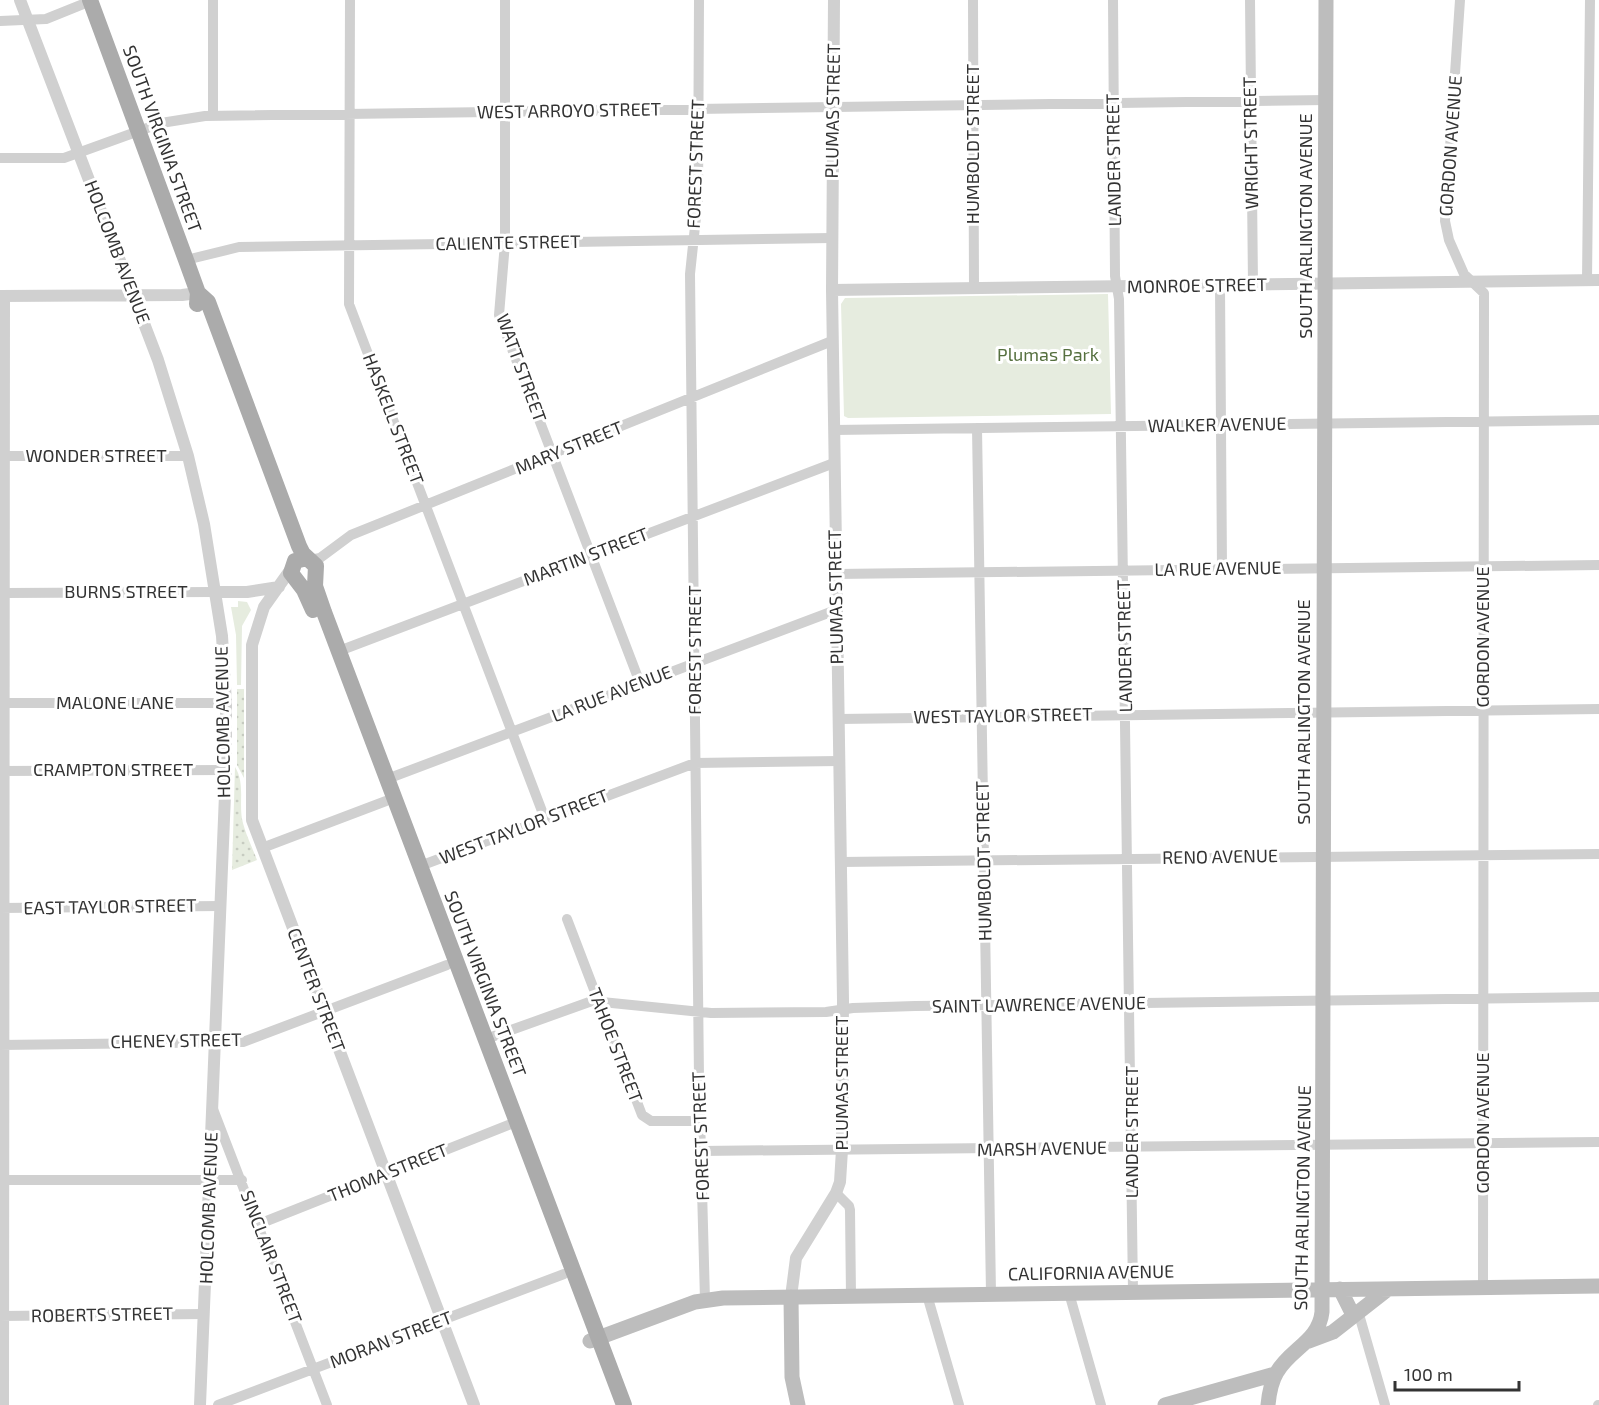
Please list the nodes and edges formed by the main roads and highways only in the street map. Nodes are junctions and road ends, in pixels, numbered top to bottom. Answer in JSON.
{"nodes":[{"id":1,"x":91,"y":0,"type":"edge"},
{"id":2,"x":1326,"y":0,"type":"edge"},
{"id":3,"x":302,"y":568,"type":"junction"},
{"id":4,"x":414,"y":863,"type":"junction"},
{"id":5,"x":467,"y":1002,"type":"junction"},
{"id":6,"x":513,"y":1124,"type":"junction"},
{"id":7,"x":1599,"y":1286,"type":"edge"},
{"id":8,"x":1323,"y":1289,"type":"junction"},
{"id":9,"x":1340,"y":1289,"type":"junction"},
{"id":10,"x":1388,"y":1289,"type":"junction"},
{"id":11,"x":791,"y":1297,"type":"junction"},
{"id":12,"x":1353,"y":1316,"type":"junction"},
{"id":13,"x":594,"y":1339,"type":"junction"},
{"id":14,"x":1306,"y":1342,"type":"junction"},
{"id":15,"x":1275,"y":1374,"type":"junction"},
{"id":16,"x":613,"y":1405,"type":"edge"},
{"id":17,"x":624,"y":1405,"type":"edge"},
{"id":18,"x":798,"y":1405,"type":"edge"},
{"id":19,"x":1165,"y":1405,"type":"edge"},
{"id":20,"x":1268,"y":1405,"type":"edge"}],
"edges":[{"from":1,"to":3,"type":"main road","name":"SOUTH VIRGINIA STREET"},
{"from":2,"to":8,"type":"main road","name":"SOUTH ARLINGTON AVENUE"},
{"from":3,"to":4,"type":"main road","name":"SOUTH VIRGINIA STREET"},
{"from":3,"to":4,"type":"main road","name":"SOUTH VIRGINIA STREET"},
{"from":4,"to":5,"type":"main road","name":"SOUTH VIRGINIA STREET"},
{"from":4,"to":5,"type":"main road","name":"SOUTH VIRGINIA STREET"},
{"from":5,"to":6,"type":"main road","name":"SOUTH VIRGINIA STREET"},
{"from":5,"to":6,"type":"main road","name":"SOUTH VIRGINIA STREET"},
{"from":6,"to":13,"type":"main road","name":"SOUTH VIRGINIA STREET"},
{"from":6,"to":13,"type":"main road","name":"SOUTH VIRGINIA STREET"},
{"from":7,"to":10,"type":"main road","name":"CALIFORNIA AVENUE"},
{"from":8,"to":9,"type":"main road","name":"CALIFORNIA AVENUE"},
{"from":8,"to":11,"type":"main road","name":"CALIFORNIA AVENUE"},
{"from":8,"to":14,"type":"main road","name":"SOUTH ARLINGTON AVENUE"},
{"from":9,"to":10,"type":"main road","name":"CALIFORNIA AVENUE"},
{"from":9,"to":12,"type":"main road"},
{"from":10,"to":12,"type":"main road"},
{"from":11,"to":13,"type":"main road","name":"CALIFORNIA AVENUE"},
{"from":11,"to":18,"type":"main road"},
{"from":12,"to":14,"type":"main road"},
{"from":13,"to":16,"type":"main road","name":"SOUTH VIRGINIA STREET"},
{"from":13,"to":17,"type":"main road","name":"SOUTH VIRGINIA STREET"},
{"from":14,"to":15,"type":"main road","name":"SOUTH ARLINGTON AVENUE"},
{"from":15,"to":19,"type":"main road"},
{"from":15,"to":20,"type":"main road","name":"SOUTH ARLINGTON AVENUE"}]}
